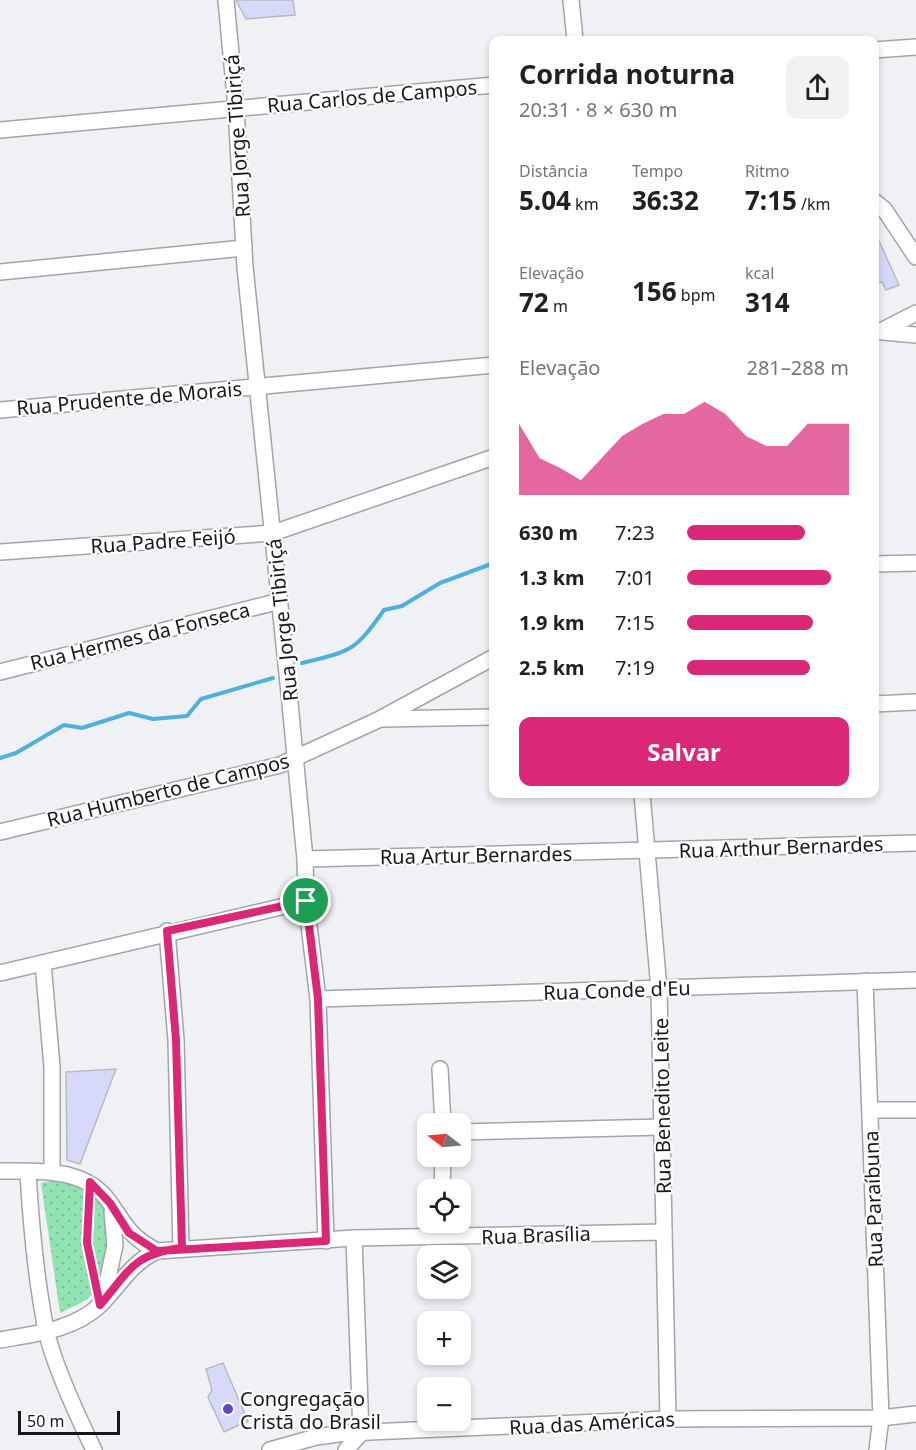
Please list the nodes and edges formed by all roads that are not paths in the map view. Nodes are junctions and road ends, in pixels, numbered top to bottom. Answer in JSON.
{"nodes":[{"id":1,"x":226,"y":0,"type":"edge"},
{"id":2,"x":571,"y":0,"type":"edge"},
{"id":3,"x":575,"y":36,"type":"edge"},
{"id":4,"x":916,"y":46,"type":"edge"},
{"id":5,"x":879,"y":50,"type":"edge"},
{"id":6,"x":489,"y":85,"type":"edge"},
{"id":7,"x":236,"y":108,"type":"junction"},
{"id":8,"x":0,"y":129,"type":"edge"},
{"id":9,"x":879,"y":205,"type":"edge"},
{"id":10,"x":244,"y":248,"type":"junction"},
{"id":11,"x":916,"y":255,"type":"edge"},
{"id":12,"x":0,"y":272,"type":"edge"},
{"id":13,"x":916,"y":313,"type":"edge"},
{"id":14,"x":879,"y":332,"type":"edge"},
{"id":15,"x":879,"y":333,"type":"edge"},
{"id":16,"x":916,"y":335,"type":"edge"},
{"id":17,"x":489,"y":365,"type":"edge"},
{"id":18,"x":258,"y":387,"type":"junction"},
{"id":19,"x":0,"y":410,"type":"edge"},
{"id":20,"x":489,"y":459,"type":"edge"},
{"id":21,"x":273,"y":533,"type":"junction"},
{"id":22,"x":0,"y":552,"type":"edge"},
{"id":23,"x":916,"y":563,"type":"edge"},
{"id":24,"x":879,"y":564,"type":"edge"},
{"id":25,"x":280,"y":601,"type":"junction"},
{"id":26,"x":489,"y":660,"type":"edge"},
{"id":27,"x":0,"y":672,"type":"edge"},
{"id":28,"x":916,"y":702,"type":"edge"},
{"id":29,"x":879,"y":704,"type":"edge"},
{"id":30,"x":489,"y":717,"type":"edge"},
{"id":31,"x":378,"y":720,"type":"junction"},
{"id":32,"x":296,"y":759,"type":"junction"},
{"id":33,"x":642,"y":798,"type":"edge"},
{"id":34,"x":0,"y":832,"type":"edge"},
{"id":35,"x":916,"y":843,"type":"edge"},
{"id":36,"x":647,"y":850,"type":"junction"},
{"id":37,"x":305,"y":859,"type":"junction"},
{"id":38,"x":306,"y":901,"type":"junction"},
{"id":39,"x":167,"y":931,"type":"junction"},
{"id":40,"x":44,"y":963,"type":"junction"},
{"id":41,"x":0,"y":973,"type":"edge"},
{"id":42,"x":916,"y":980,"type":"edge"},
{"id":43,"x":865,"y":981,"type":"junction"},
{"id":44,"x":659,"y":988,"type":"junction"},
{"id":45,"x":318,"y":999,"type":"junction"},
{"id":46,"x":440,"y":1069,"type":"dead end"},
{"id":47,"x":870,"y":1110,"type":"junction"},
{"id":48,"x":916,"y":1110,"type":"edge"},
{"id":49,"x":442,"y":1113,"type":"edge"},
{"id":50,"x":663,"y":1127,"type":"junction"},
{"id":51,"x":471,"y":1132,"type":"edge"},
{"id":52,"x":0,"y":1172,"type":"edge"},
{"id":53,"x":52,"y":1172,"type":"junction"},
{"id":54,"x":28,"y":1173,"type":"junction"},
{"id":55,"x":110,"y":1203,"type":"junction"},
{"id":56,"x":471,"y":1230,"type":"edge"},
{"id":57,"x":417,"y":1232,"type":"edge"},
{"id":58,"x":664,"y":1232,"type":"junction"},
{"id":59,"x":354,"y":1238,"type":"junction"},
{"id":60,"x":326,"y":1241,"type":"junction"},
{"id":61,"x":182,"y":1248,"type":"junction"},
{"id":62,"x":157,"y":1251,"type":"junction"},
{"id":63,"x":102,"y":1302,"type":"junction"},
{"id":64,"x":46,"y":1331,"type":"junction"},
{"id":65,"x":0,"y":1340,"type":"edge"},
{"id":66,"x":916,"y":1414,"type":"edge"},
{"id":67,"x":881,"y":1418,"type":"junction"},
{"id":68,"x":668,"y":1419,"type":"junction"},
{"id":69,"x":361,"y":1432,"type":"junction"},
{"id":70,"x":312,"y":1445,"type":"edge"},
{"id":71,"x":94,"y":1450,"type":"edge"},
{"id":72,"x":270,"y":1450,"type":"edge"},
{"id":73,"x":346,"y":1450,"type":"edge"},
{"id":74,"x":877,"y":1450,"type":"edge"}],
"edges":[{"from":1,"to":7,"type":"street","name":"Rua Jorge Tibiriçá"},
{"from":2,"to":3,"type":"street"},
{"from":4,"to":5,"type":"street"},
{"from":6,"to":7,"type":"street","name":"Rua Carlos de Campos"},
{"from":7,"to":8,"type":"street","name":"Rua Carlos de Campos"},
{"from":7,"to":10,"type":"street","name":"Rua Jorge Tibiriçá"},
{"from":9,"to":11,"type":"street"},
{"from":10,"to":12,"type":"street"},
{"from":10,"to":18,"type":"street","name":"Rua Jorge Tibiriçá"},
{"from":13,"to":14,"type":"street"},
{"from":15,"to":16,"type":"street"},
{"from":17,"to":18,"type":"street","name":"Rua Prudente de Morais"},
{"from":18,"to":19,"type":"street","name":"Rua Prudente de Morais"},
{"from":18,"to":21,"type":"street","name":"Rua Jorge Tibiriçá"},
{"from":20,"to":21,"type":"street","name":"Rua Padre Feijó"},
{"from":21,"to":22,"type":"street","name":"Rua Padre Feijó"},
{"from":21,"to":25,"type":"street","name":"Rua Jorge Tibiriçá"},
{"from":23,"to":24,"type":"street"},
{"from":25,"to":27,"type":"street","name":"Rua Hermes da Fonseca"},
{"from":25,"to":32,"type":"street","name":"Rua Jorge Tibiriçá"},
{"from":26,"to":31,"type":"street","name":"Rua Humberto de Campos"},
{"from":28,"to":29,"type":"street"},
{"from":30,"to":31,"type":"street"},
{"from":31,"to":32,"type":"street","name":"Rua Humberto de Campos"},
{"from":32,"to":34,"type":"street","name":"Rua Humberto de Campos"},
{"from":32,"to":37,"type":"street","name":"Rua Jorge Tibiriçá"},
{"from":33,"to":36,"type":"street","name":"Rua Benedito Leite"},
{"from":35,"to":36,"type":"street","name":"Rua Arthur Bernardes"},
{"from":36,"to":37,"type":"street","name":"Rua Artur Bernardes"},
{"from":36,"to":44,"type":"street","name":"Rua Benedito Leite"},
{"from":37,"to":38,"type":"street","name":"Rua Jorge Tibiriçá"},
{"from":38,"to":39,"type":"street"},
{"from":38,"to":45,"type":"street","name":"Rua Jorge Tibiriçá"},
{"from":39,"to":40,"type":"street"},
{"from":39,"to":61,"type":"street"},
{"from":40,"to":41,"type":"street"},
{"from":40,"to":53,"type":"street"},
{"from":42,"to":43,"type":"street","name":"Rua Conde d'Eu"},
{"from":43,"to":44,"type":"street","name":"Rua Conde d'Eu"},
{"from":43,"to":47,"type":"street","name":"Rua Paraíbuna"},
{"from":44,"to":45,"type":"street","name":"Rua Conde d'Eu"},
{"from":44,"to":50,"type":"street","name":"Rua Benedito Leite"},
{"from":45,"to":60,"type":"street","name":"Rua Jorge Tibiriçá"},
{"from":46,"to":49,"type":"street"},
{"from":47,"to":48,"type":"street"},
{"from":47,"to":67,"type":"street","name":"Rua Paraíbuna"},
{"from":50,"to":51,"type":"street"},
{"from":50,"to":58,"type":"street","name":"Rua Benedito Leite"},
{"from":52,"to":54,"type":"street"},
{"from":53,"to":54,"type":"street"},
{"from":53,"to":55,"type":"street"},
{"from":54,"to":64,"type":"street"},
{"from":55,"to":62,"type":"street"},
{"from":55,"to":63,"type":"street"},
{"from":56,"to":58,"type":"street","name":"Rua Brasília"},
{"from":57,"to":59,"type":"street","name":"Rua Brasília"},
{"from":58,"to":68,"type":"street","name":"Rua Benedito Leite"},
{"from":59,"to":60,"type":"street","name":"Rua Brasília"},
{"from":59,"to":69,"type":"street"},
{"from":60,"to":61,"type":"street","name":"Rua Brasília"},
{"from":61,"to":62,"type":"street","name":"Rua Brasília"},
{"from":62,"to":63,"type":"street"},
{"from":63,"to":64,"type":"street"},
{"from":64,"to":65,"type":"street"},
{"from":64,"to":71,"type":"street"},
{"from":66,"to":67,"type":"street","name":"Rua das Américas"},
{"from":67,"to":68,"type":"street","name":"Rua das Américas"},
{"from":67,"to":74,"type":"street","name":"Rua Paraíbuna"},
{"from":68,"to":69,"type":"street","name":"Rua das Américas"},
{"from":69,"to":70,"type":"street","name":"Rua das Américas"},
{"from":69,"to":73,"type":"street"},
{"from":70,"to":72,"type":"street","name":"Rua das Américas"}]}
